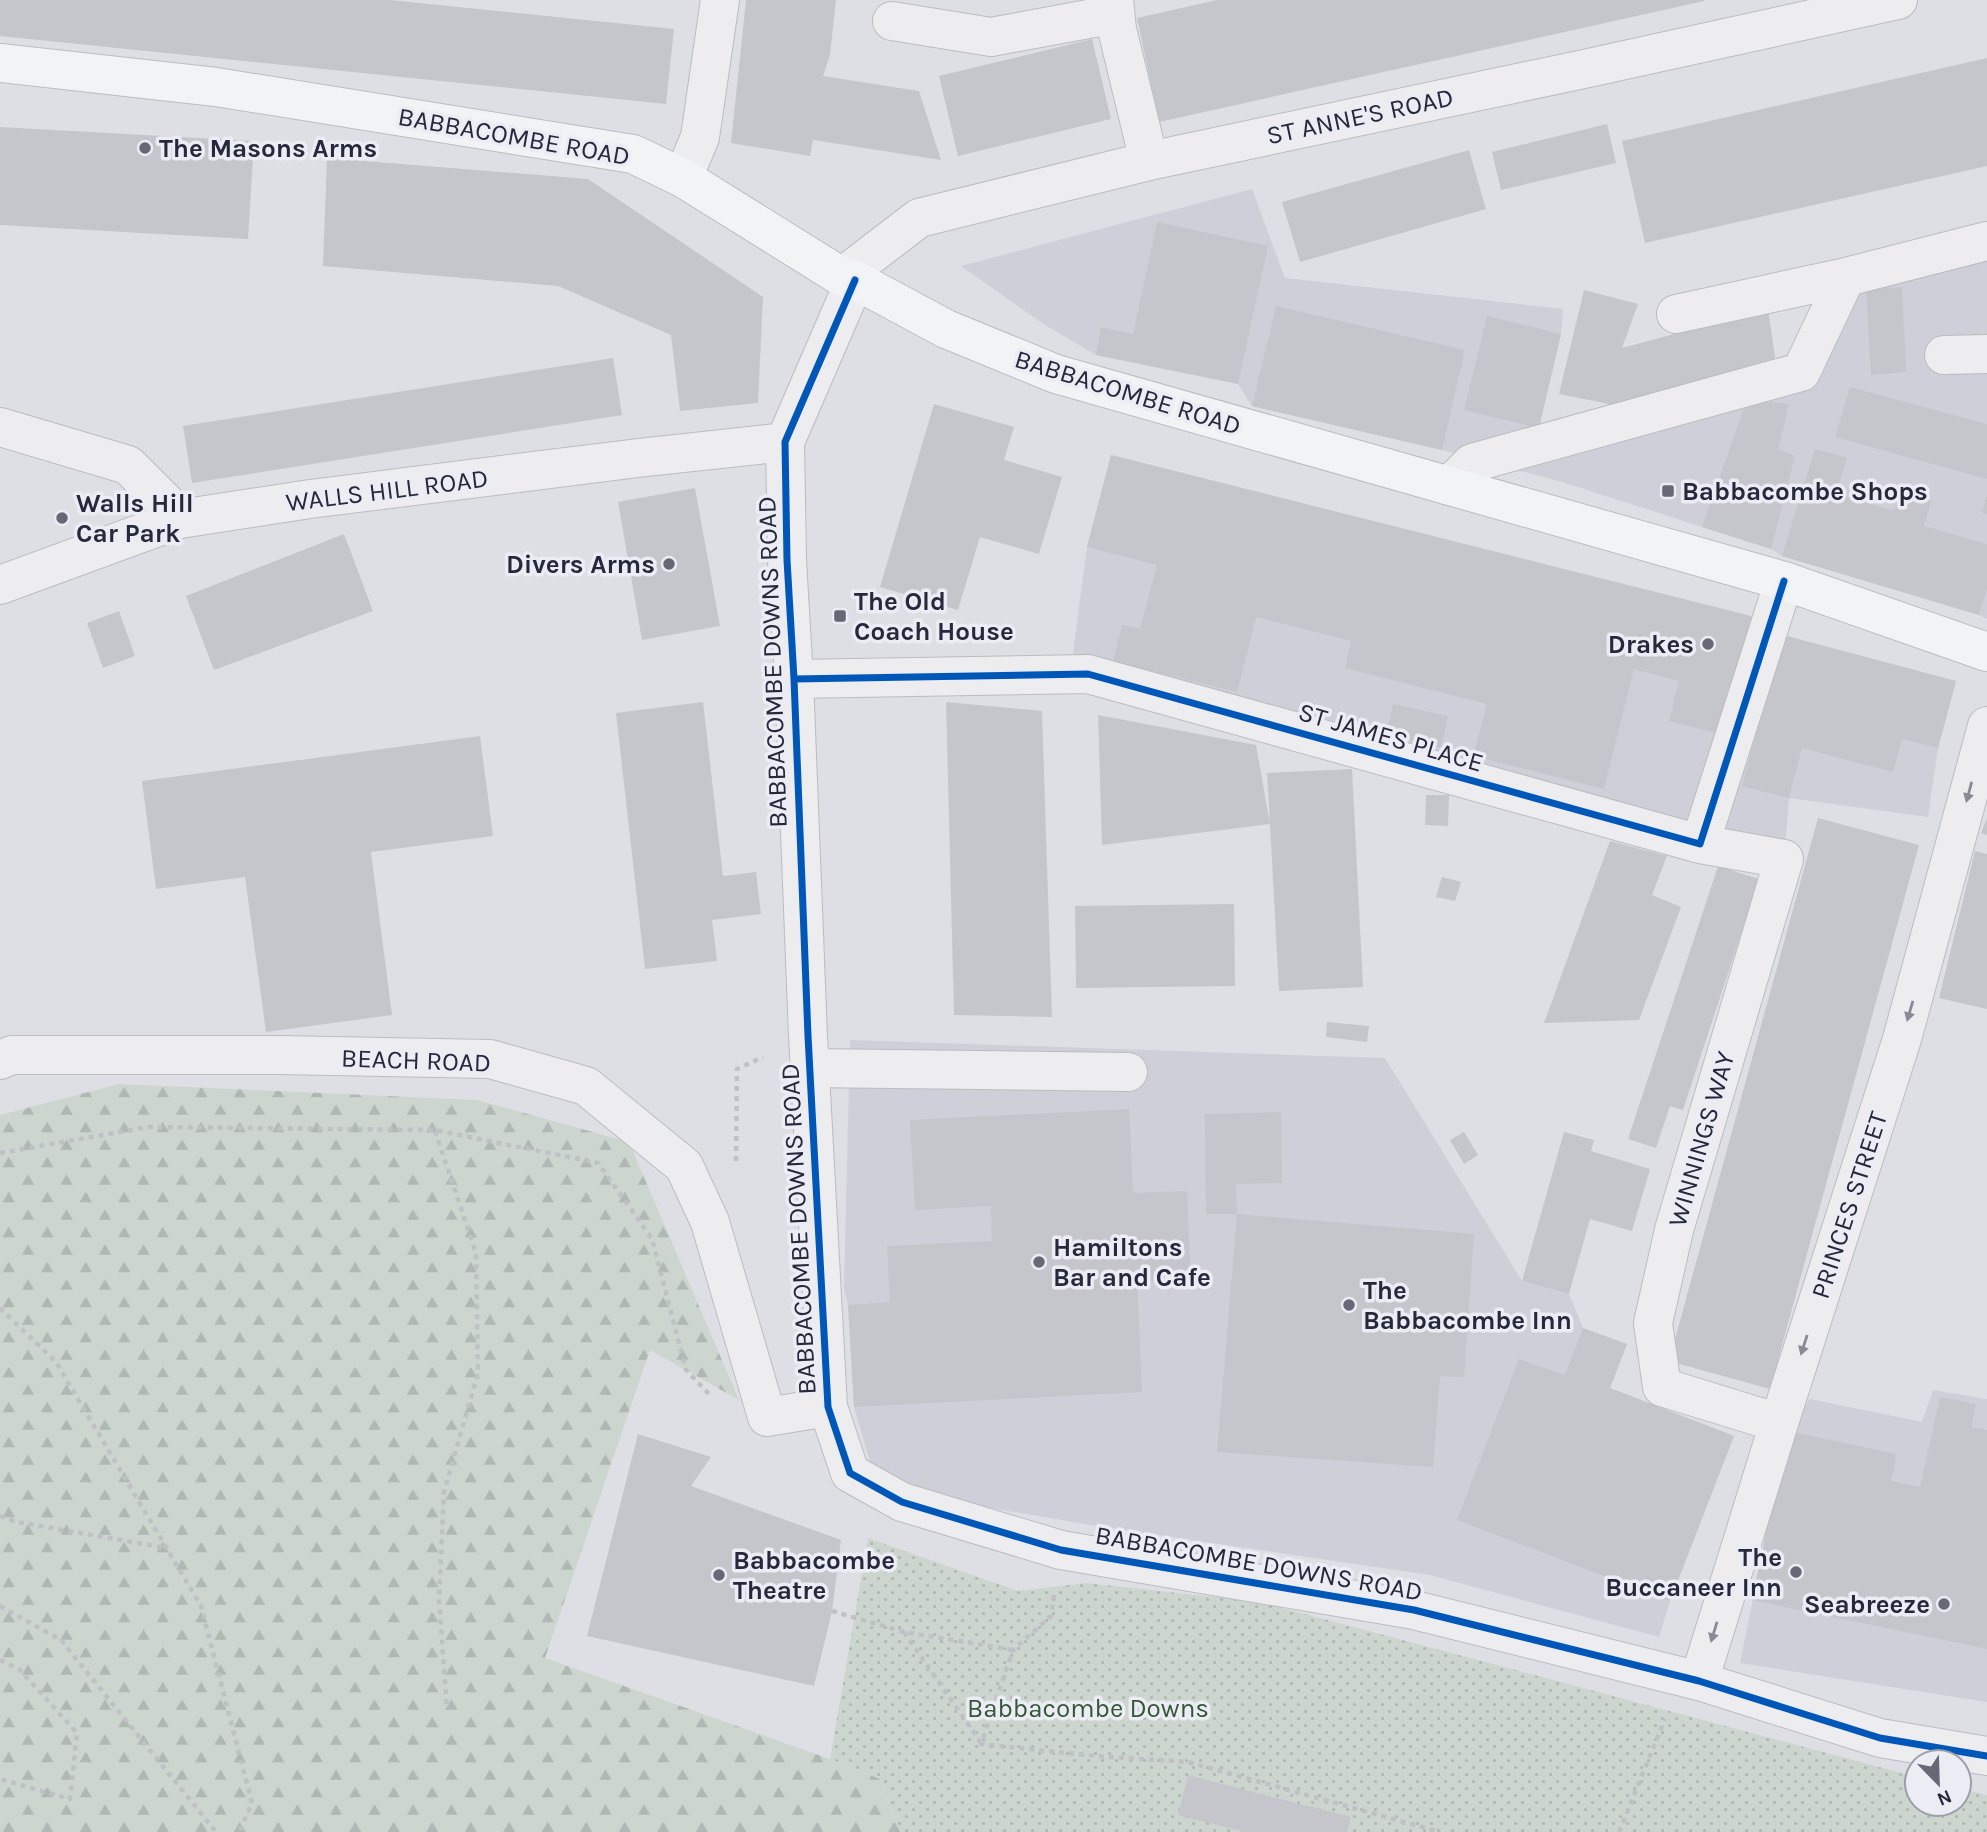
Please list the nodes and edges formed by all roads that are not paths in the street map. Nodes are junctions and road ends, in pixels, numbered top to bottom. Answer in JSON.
{"nodes":[{"id":1,"x":720,"y":0,"type":"edge"},
{"id":2,"x":1898,"y":0,"type":"edge"},
{"id":3,"x":1115,"y":7,"type":"edge"},
{"id":4,"x":892,"y":21,"type":"dead end"},
{"id":5,"x":0,"y":63,"type":"edge"},
{"id":6,"x":1149,"y":161,"type":"junction"},
{"id":7,"x":683,"y":178,"type":"junction"},
{"id":8,"x":1987,"y":241,"type":"edge"},
{"id":9,"x":1846,"y":277,"type":"junction"},
{"id":10,"x":848,"y":279,"type":"junction"},
{"id":11,"x":1676,"y":314,"type":"dead end"},
{"id":12,"x":1987,"y":354,"type":"edge"},
{"id":13,"x":1944,"y":355,"type":"dead end"},
{"id":14,"x":0,"y":427,"type":"edge"},
{"id":15,"x":785,"y":442,"type":"junction"},
{"id":16,"x":1449,"y":486,"type":"junction"},
{"id":17,"x":180,"y":519,"type":"junction"},
{"id":18,"x":1784,"y":581,"type":"junction"},
{"id":19,"x":0,"y":585,"type":"edge"},
{"id":20,"x":1985,"y":646,"type":"edge"},
{"id":21,"x":794,"y":679,"type":"junction"},
{"id":22,"x":1987,"y":726,"type":"edge"},
{"id":23,"x":1700,"y":844,"type":"junction"},
{"id":24,"x":809,"y":1052,"type":"junction"},
{"id":25,"x":0,"y":1060,"type":"edge"},
{"id":26,"x":1128,"y":1072,"type":"dead end"},
{"id":27,"x":828,"y":1407,"type":"junction"},
{"id":28,"x":1779,"y":1423,"type":"junction"},
{"id":29,"x":1699,"y":1681,"type":"junction"},
{"id":30,"x":1987,"y":1756,"type":"edge"}],
"edges":[{"from":1,"to":7,"type":"street"},
{"from":2,"to":6,"type":"street","name":"ST ANNE'S ROAD"},
{"from":3,"to":4,"type":"street"},
{"from":3,"to":6,"type":"street"},
{"from":5,"to":7,"type":"main road","name":"BABBACOMBE ROAD"},
{"from":6,"to":10,"type":"street","name":"ST ANNE'S ROAD"},
{"from":7,"to":10,"type":"main road","name":"BABBACOMBE ROAD"},
{"from":8,"to":9,"type":"street"},
{"from":9,"to":11,"type":"street"},
{"from":9,"to":16,"type":"street"},
{"from":10,"to":15,"type":"street","name":"BABBACOMBE DOWNS ROAD"},
{"from":10,"to":16,"type":"main road","name":"BABBACOMBE ROAD"},
{"from":12,"to":13,"type":"street"},
{"from":14,"to":17,"type":"street"},
{"from":15,"to":17,"type":"street","name":"WALLS HILL ROAD"},
{"from":15,"to":21,"type":"street","name":"BABBACOMBE DOWNS ROAD"},
{"from":16,"to":18,"type":"main road","name":"BABBACOMBE ROAD"},
{"from":17,"to":19,"type":"street","name":"WALLS HILL ROAD"},
{"from":18,"to":20,"type":"main road","name":"BABBACOMBE ROAD"},
{"from":18,"to":23,"type":"street"},
{"from":21,"to":23,"type":"street","name":"ST JAMES PLACE"},
{"from":21,"to":24,"type":"street","name":"BABBACOMBE DOWNS ROAD"},
{"from":22,"to":28,"type":"street","name":"PRINCES STREET","one_way":true},
{"from":23,"to":28,"type":"street","name":"WINNINGS WAY"},
{"from":24,"to":26,"type":"street"},
{"from":24,"to":27,"type":"street","name":"BABBACOMBE DOWNS ROAD"},
{"from":25,"to":27,"type":"street","name":"BEACH ROAD"},
{"from":27,"to":29,"type":"street","name":"BABBACOMBE DOWNS ROAD"},
{"from":28,"to":29,"type":"street","name":"PRINCES STREET","one_way":true},
{"from":29,"to":30,"type":"street","name":"BABBACOMBE DOWNS ROAD"}]}
